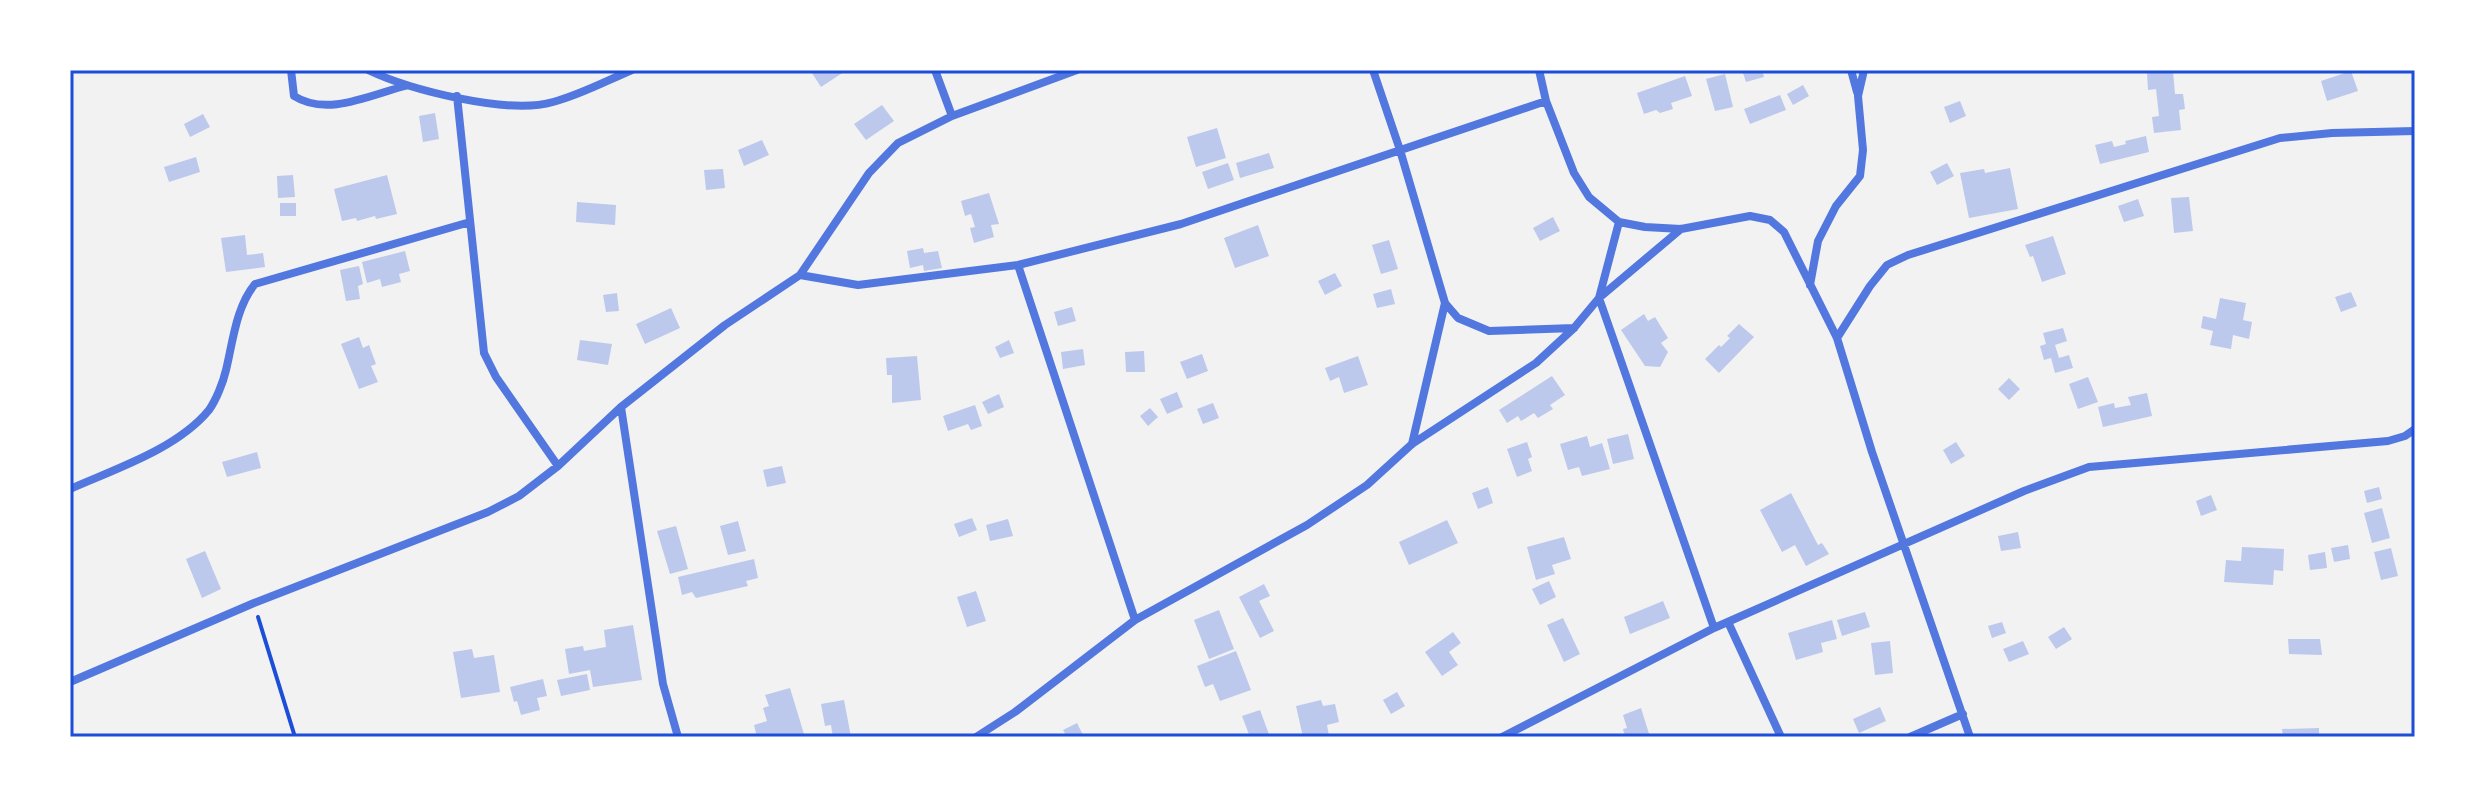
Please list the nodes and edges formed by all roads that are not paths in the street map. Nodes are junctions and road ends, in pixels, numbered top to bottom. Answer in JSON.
{"nodes":[{"id":1,"x":291,"y":70,"type":"edge"},
{"id":2,"x":368,"y":70,"type":"edge"},
{"id":3,"x":632,"y":70,"type":"edge"},
{"id":4,"x":935,"y":70,"type":"edge"},
{"id":5,"x":1077,"y":70,"type":"edge"},
{"id":6,"x":1373,"y":70,"type":"edge"},
{"id":7,"x":1539,"y":70,"type":"edge"},
{"id":8,"x":1851,"y":70,"type":"edge"},
{"id":9,"x":1864,"y":70,"type":"edge"},
{"id":10,"x":405,"y":86,"type":"junction"},
{"id":11,"x":457,"y":96,"type":"junction"},
{"id":12,"x":1858,"y":96,"type":"junction"},
{"id":13,"x":1546,"y":101,"type":"junction"},
{"id":14,"x":952,"y":116,"type":"junction"},
{"id":15,"x":2415,"y":131,"type":"edge"},
{"id":16,"x":1400,"y":150,"type":"junction"},
{"id":17,"x":470,"y":222,"type":"junction"},
{"id":18,"x":1619,"y":222,"type":"junction"},
{"id":19,"x":1681,"y":229,"type":"junction"},
{"id":20,"x":1018,"y":265,"type":"junction"},
{"id":21,"x":800,"y":275,"type":"junction"},
{"id":22,"x":1810,"y":285,"type":"junction"},
{"id":23,"x":1599,"y":298,"type":"junction"},
{"id":24,"x":1445,"y":303,"type":"junction"},
{"id":25,"x":1574,"y":328,"type":"junction"},
{"id":26,"x":1837,"y":338,"type":"junction"},
{"id":27,"x":621,"y":407,"type":"junction"},
{"id":28,"x":2415,"y":429,"type":"edge"},
{"id":29,"x":1412,"y":444,"type":"junction"},
{"id":30,"x":558,"y":466,"type":"junction"},
{"id":31,"x":70,"y":489,"type":"edge"},
{"id":32,"x":1905,"y":544,"type":"junction"},
{"id":33,"x":1135,"y":620,"type":"junction"},
{"id":34,"x":1728,"y":622,"type":"junction"},
{"id":35,"x":1714,"y":628,"type":"junction"},
{"id":36,"x":70,"y":682,"type":"edge"},
{"id":37,"x":1963,"y":714,"type":"junction"},
{"id":38,"x":678,"y":737,"type":"edge"},
{"id":39,"x":976,"y":737,"type":"edge"},
{"id":40,"x":1502,"y":737,"type":"edge"},
{"id":41,"x":1781,"y":737,"type":"edge"},
{"id":42,"x":1910,"y":737,"type":"edge"},
{"id":43,"x":1970,"y":737,"type":"edge"}],
"edges":[{"from":1,"to":10,"type":"street"},
{"from":2,"to":10,"type":"street"},
{"from":3,"to":11,"type":"street"},
{"from":4,"to":14,"type":"street"},
{"from":5,"to":14,"type":"street"},
{"from":6,"to":16,"type":"street"},
{"from":7,"to":13,"type":"street"},
{"from":8,"to":12,"type":"street"},
{"from":9,"to":12,"type":"street"},
{"from":10,"to":11,"type":"street"},
{"from":11,"to":17,"type":"street"},
{"from":12,"to":22,"type":"street"},
{"from":13,"to":16,"type":"street"},
{"from":13,"to":18,"type":"street"},
{"from":14,"to":21,"type":"street"},
{"from":15,"to":26,"type":"street"},
{"from":16,"to":20,"type":"street"},
{"from":16,"to":24,"type":"street"},
{"from":17,"to":30,"type":"street"},
{"from":17,"to":31,"type":"street"},
{"from":18,"to":19,"type":"street"},
{"from":18,"to":23,"type":"street"},
{"from":19,"to":22,"type":"street"},
{"from":19,"to":23,"type":"street"},
{"from":20,"to":21,"type":"street"},
{"from":20,"to":33,"type":"street"},
{"from":21,"to":27,"type":"street"},
{"from":22,"to":26,"type":"street"},
{"from":23,"to":25,"type":"street"},
{"from":23,"to":35,"type":"street"},
{"from":24,"to":25,"type":"street"},
{"from":24,"to":29,"type":"street"},
{"from":25,"to":29,"type":"street"},
{"from":26,"to":32,"type":"street"},
{"from":27,"to":30,"type":"street"},
{"from":27,"to":38,"type":"street"},
{"from":28,"to":32,"type":"street"},
{"from":29,"to":33,"type":"street"},
{"from":30,"to":36,"type":"street"},
{"from":32,"to":34,"type":"street"},
{"from":32,"to":37,"type":"street"},
{"from":33,"to":39,"type":"street"},
{"from":34,"to":35,"type":"street"},
{"from":34,"to":41,"type":"street"},
{"from":35,"to":40,"type":"street"},
{"from":37,"to":42,"type":"street"},
{"from":37,"to":43,"type":"street"}]}
